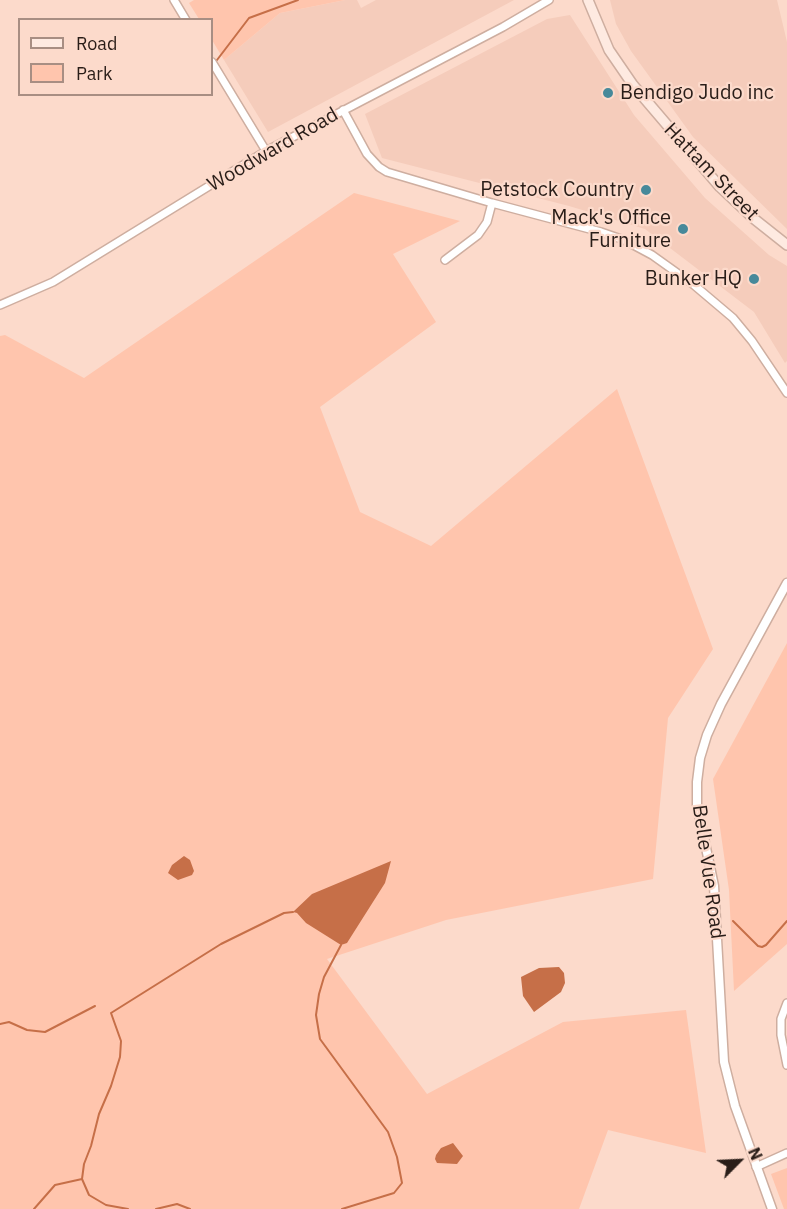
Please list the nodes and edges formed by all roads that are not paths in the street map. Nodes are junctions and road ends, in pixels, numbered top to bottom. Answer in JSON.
{"nodes":[{"id":1,"x":174,"y":0,"type":"edge"},
{"id":2,"x":549,"y":0,"type":"edge"},
{"id":3,"x":588,"y":0,"type":"edge"},
{"id":4,"x":185,"y":18,"type":"edge"},
{"id":5,"x":213,"y":64,"type":"edge"},
{"id":6,"x":343,"y":110,"type":"junction"},
{"id":7,"x":266,"y":151,"type":"junction"},
{"id":8,"x":492,"y":204,"type":"junction"},
{"id":9,"x":787,"y":245,"type":"edge"},
{"id":10,"x":446,"y":260,"type":"dead end"},
{"id":11,"x":0,"y":305,"type":"edge"},
{"id":12,"x":787,"y":393,"type":"edge"},
{"id":13,"x":787,"y":584,"type":"edge"},
{"id":14,"x":787,"y":1003,"type":"edge"},
{"id":15,"x":787,"y":1065,"type":"edge"},
{"id":16,"x":787,"y":1153,"type":"edge"},
{"id":17,"x":756,"y":1167,"type":"junction"},
{"id":18,"x":772,"y":1209,"type":"edge"}],
"edges":[{"from":1,"to":4,"type":"street"},
{"from":2,"to":6,"type":"street","name":"Woodward Road"},
{"from":3,"to":9,"type":"main road","name":"Hattam Street"},
{"from":5,"to":7,"type":"street"},
{"from":6,"to":7,"type":"street","name":"Woodward Road"},
{"from":6,"to":8,"type":"street"},
{"from":7,"to":11,"type":"street","name":"Woodward Road"},
{"from":8,"to":10,"type":"street"},
{"from":8,"to":12,"type":"street"},
{"from":13,"to":17,"type":"street","name":"Belle Vue Road"},
{"from":14,"to":15,"type":"street"},
{"from":16,"to":17,"type":"street"},
{"from":17,"to":18,"type":"street","name":"Belle Vue Road"}]}
